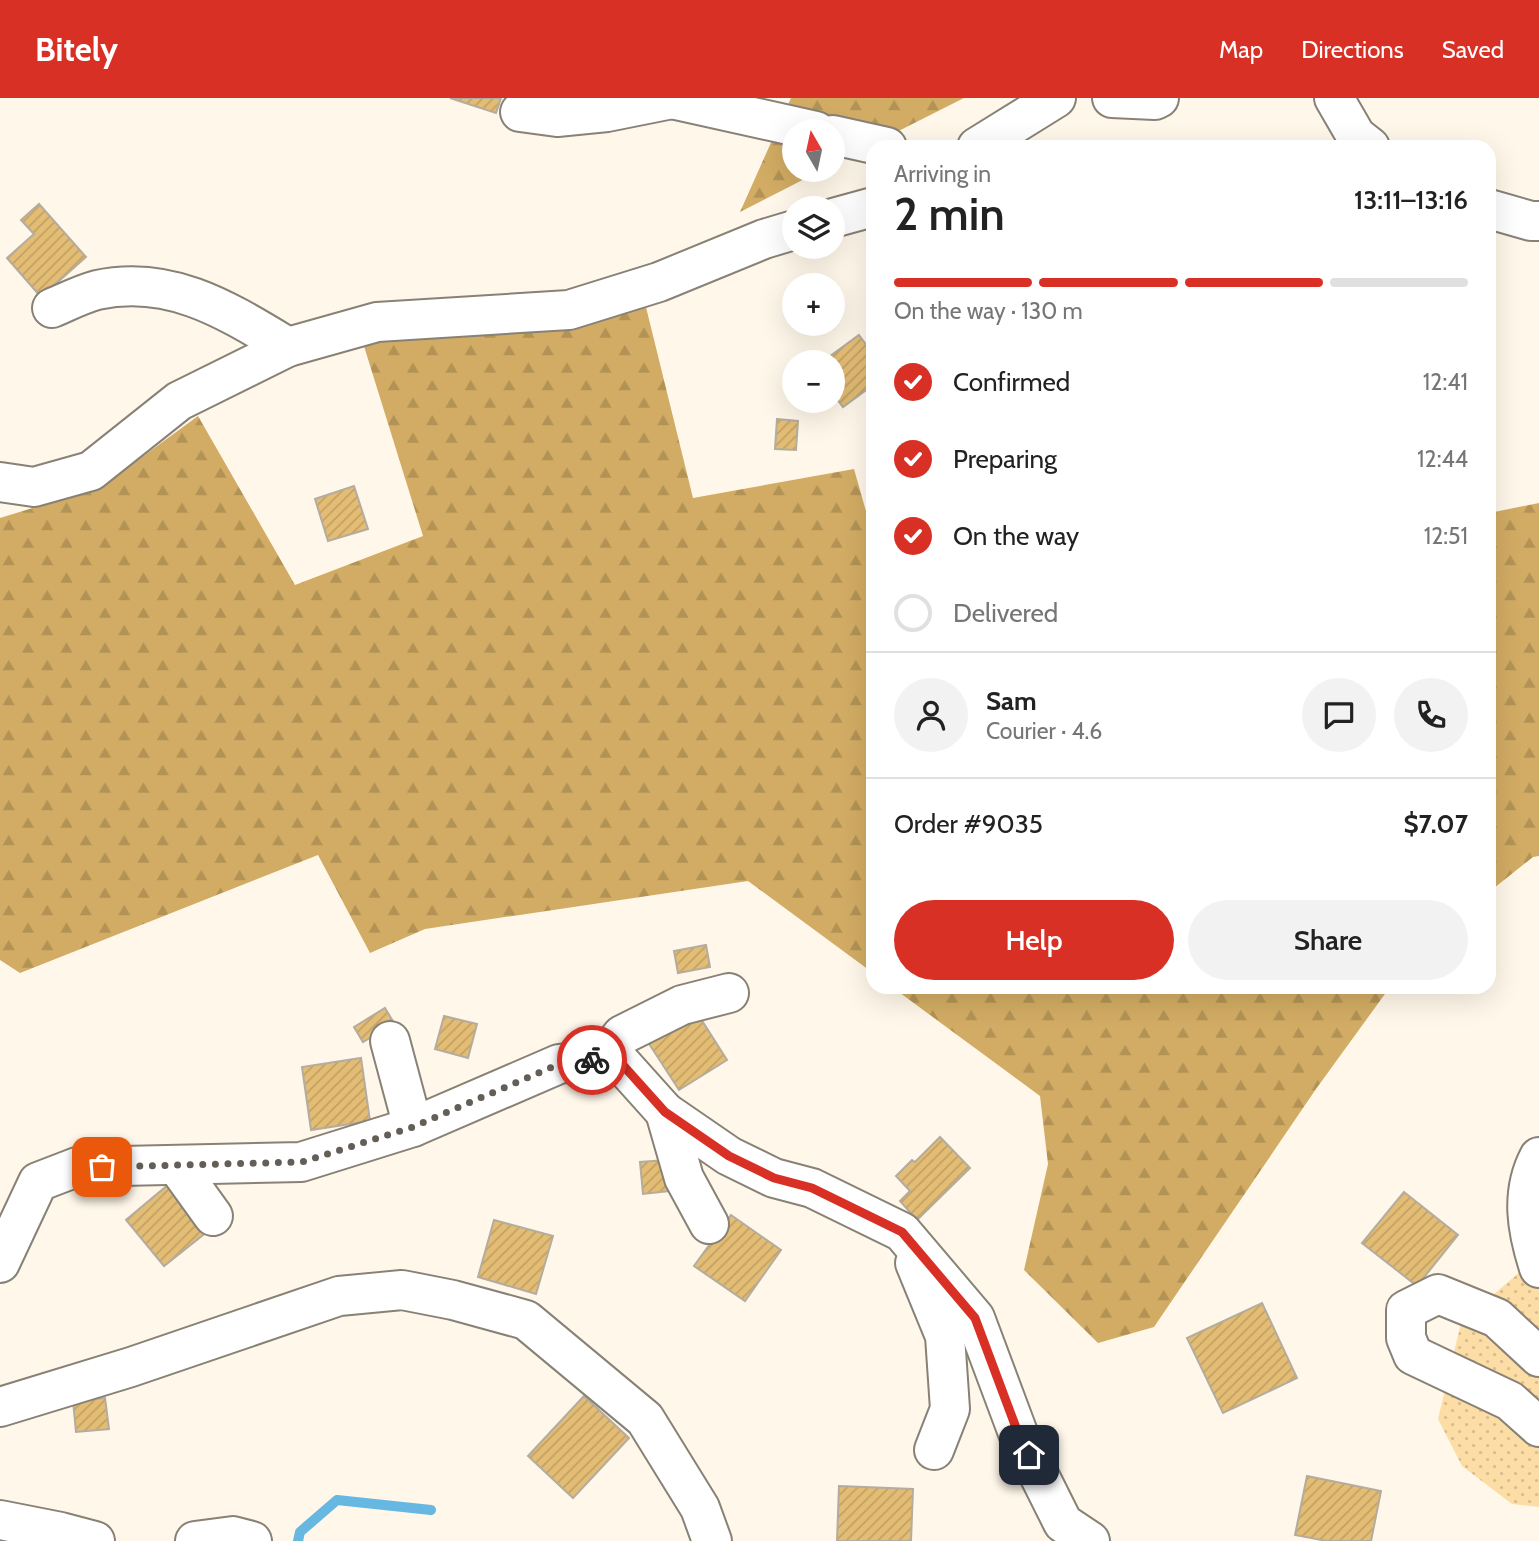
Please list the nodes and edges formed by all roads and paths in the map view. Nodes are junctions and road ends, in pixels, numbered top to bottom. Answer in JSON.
{"nodes":[{"id":1,"x":1056,"y":98,"type":"edge"},
{"id":2,"x":1112,"y":98,"type":"edge"},
{"id":3,"x":1159,"y":98,"type":"edge"},
{"id":4,"x":1334,"y":98,"type":"edge"},
{"id":5,"x":669,"y":99,"type":"edge"},
{"id":6,"x":520,"y":112,"type":"dead end"},
{"id":7,"x":782,"y":124,"type":"edge"},
{"id":8,"x":845,"y":138,"type":"edge"},
{"id":9,"x":988,"y":140,"type":"edge"},
{"id":10,"x":1361,"y":140,"type":"edge"},
{"id":11,"x":866,"y":142,"type":"edge"},
{"id":12,"x":866,"y":209,"type":"edge"},
{"id":13,"x":1496,"y":211,"type":"edge"},
{"id":14,"x":845,"y":215,"type":"edge"},
{"id":15,"x":1539,"y":221,"type":"edge"},
{"id":16,"x":782,"y":234,"type":"edge"},
{"id":17,"x":51,"y":308,"type":"dead end"},
{"id":18,"x":288,"y":347,"type":"junction"},
{"id":19,"x":0,"y":482,"type":"edge"},
{"id":20,"x":729,"y":993,"type":"dead end"},
{"id":21,"x":390,"y":1041,"type":"dead end"},
{"id":22,"x":604,"y":1058,"type":"junction"},
{"id":23,"x":665,"y":1112,"type":"junction"},
{"id":24,"x":413,"y":1127,"type":"junction"},
{"id":25,"x":1539,"y":1157,"type":"edge"},
{"id":26,"x":177,"y":1166,"type":"junction"},
{"id":27,"x":213,"y":1216,"type":"dead end"},
{"id":28,"x":709,"y":1224,"type":"dead end"},
{"id":29,"x":902,"y":1232,"type":"junction"},
{"id":30,"x":0,"y":1263,"type":"edge"},
{"id":31,"x":1539,"y":1268,"type":"edge"},
{"id":32,"x":1539,"y":1357,"type":"edge"},
{"id":33,"x":0,"y":1408,"type":"edge"},
{"id":34,"x":1539,"y":1427,"type":"edge"},
{"id":35,"x":934,"y":1450,"type":"dead end"},
{"id":36,"x":0,"y":1520,"type":"edge"},
{"id":37,"x":95,"y":1541,"type":"edge"},
{"id":38,"x":195,"y":1541,"type":"edge"},
{"id":39,"x":252,"y":1541,"type":"edge"},
{"id":40,"x":712,"y":1541,"type":"edge"},
{"id":41,"x":1090,"y":1541,"type":"edge"}],
"edges":[{"from":1,"to":9,"type":"street"},
{"from":2,"to":3,"type":"street"},
{"from":4,"to":10,"type":"street"},
{"from":5,"to":6,"type":"street"},
{"from":5,"to":7,"type":"street"},
{"from":8,"to":11,"type":"street"},
{"from":12,"to":14,"type":"street"},
{"from":13,"to":15,"type":"street"},
{"from":16,"to":18,"type":"street"},
{"from":17,"to":18,"type":"street"},
{"from":18,"to":19,"type":"street"},
{"from":20,"to":22,"type":"street"},
{"from":21,"to":24,"type":"street"},
{"from":22,"to":23,"type":"street"},
{"from":22,"to":24,"type":"street"},
{"from":23,"to":28,"type":"street"},
{"from":23,"to":29,"type":"street"},
{"from":24,"to":26,"type":"street"},
{"from":25,"to":31,"type":"street"},
{"from":26,"to":27,"type":"street"},
{"from":26,"to":30,"type":"street"},
{"from":29,"to":35,"type":"street"},
{"from":29,"to":41,"type":"street"},
{"from":32,"to":34,"type":"street"},
{"from":33,"to":40,"type":"street"},
{"from":36,"to":37,"type":"street"},
{"from":38,"to":39,"type":"street"}]}
